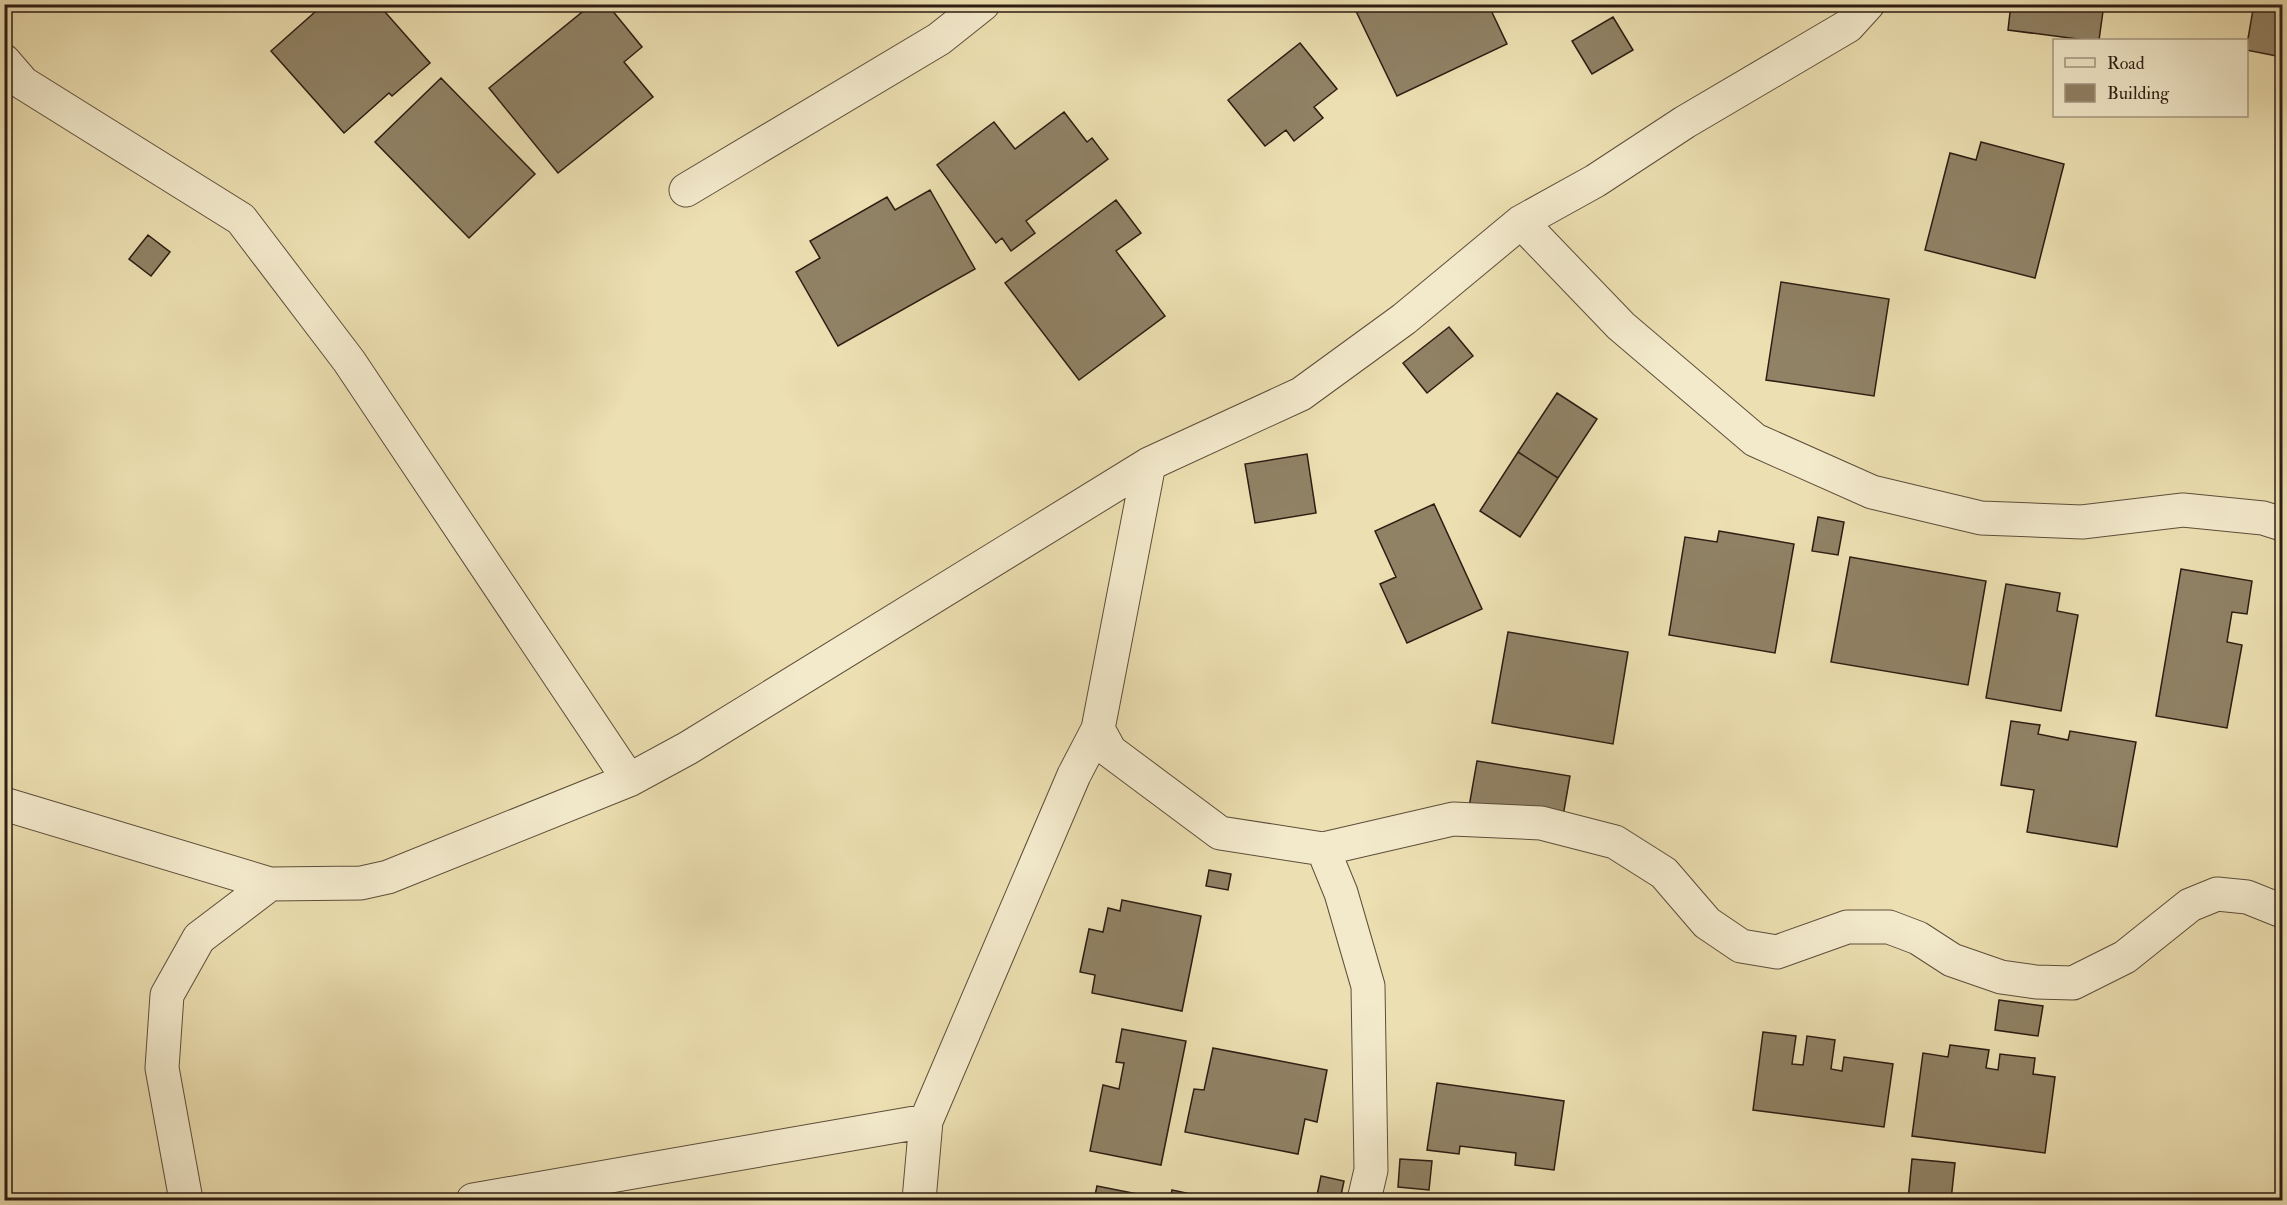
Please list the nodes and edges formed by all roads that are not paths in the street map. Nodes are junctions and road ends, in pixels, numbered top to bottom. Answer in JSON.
{"nodes":[{"id":1,"x":983,"y":4,"type":"edge"},
{"id":2,"x":1868,"y":4,"type":"edge"},
{"id":3,"x":4,"y":61,"type":"edge"},
{"id":4,"x":686,"y":190,"type":"dead end"},
{"id":5,"x":1521,"y":222,"type":"junction"},
{"id":6,"x":1149,"y":464,"type":"junction"},
{"id":7,"x":2283,"y":524,"type":"edge"},
{"id":8,"x":1098,"y":729,"type":"junction"},
{"id":9,"x":629,"y":780,"type":"junction"},
{"id":10,"x":4,"y":804,"type":"edge"},
{"id":11,"x":1323,"y":849,"type":"junction"},
{"id":12,"x":270,"y":884,"type":"junction"},
{"id":13,"x":2283,"y":911,"type":"edge"},
{"id":14,"x":926,"y":1121,"type":"junction"},
{"id":15,"x":186,"y":1200,"type":"edge"},
{"id":16,"x":473,"y":1200,"type":"edge"},
{"id":17,"x":920,"y":1200,"type":"edge"},
{"id":18,"x":1364,"y":1200,"type":"edge"}],
"edges":[{"from":1,"to":4,"type":"street"},
{"from":2,"to":5,"type":"street"},
{"from":3,"to":9,"type":"street"},
{"from":5,"to":6,"type":"street"},
{"from":5,"to":7,"type":"street"},
{"from":6,"to":8,"type":"street"},
{"from":6,"to":9,"type":"street"},
{"from":8,"to":11,"type":"street"},
{"from":8,"to":14,"type":"street"},
{"from":9,"to":12,"type":"street"},
{"from":10,"to":12,"type":"street"},
{"from":11,"to":13,"type":"street"},
{"from":11,"to":18,"type":"street"},
{"from":12,"to":15,"type":"street"},
{"from":14,"to":16,"type":"street"},
{"from":14,"to":17,"type":"street"}]}
